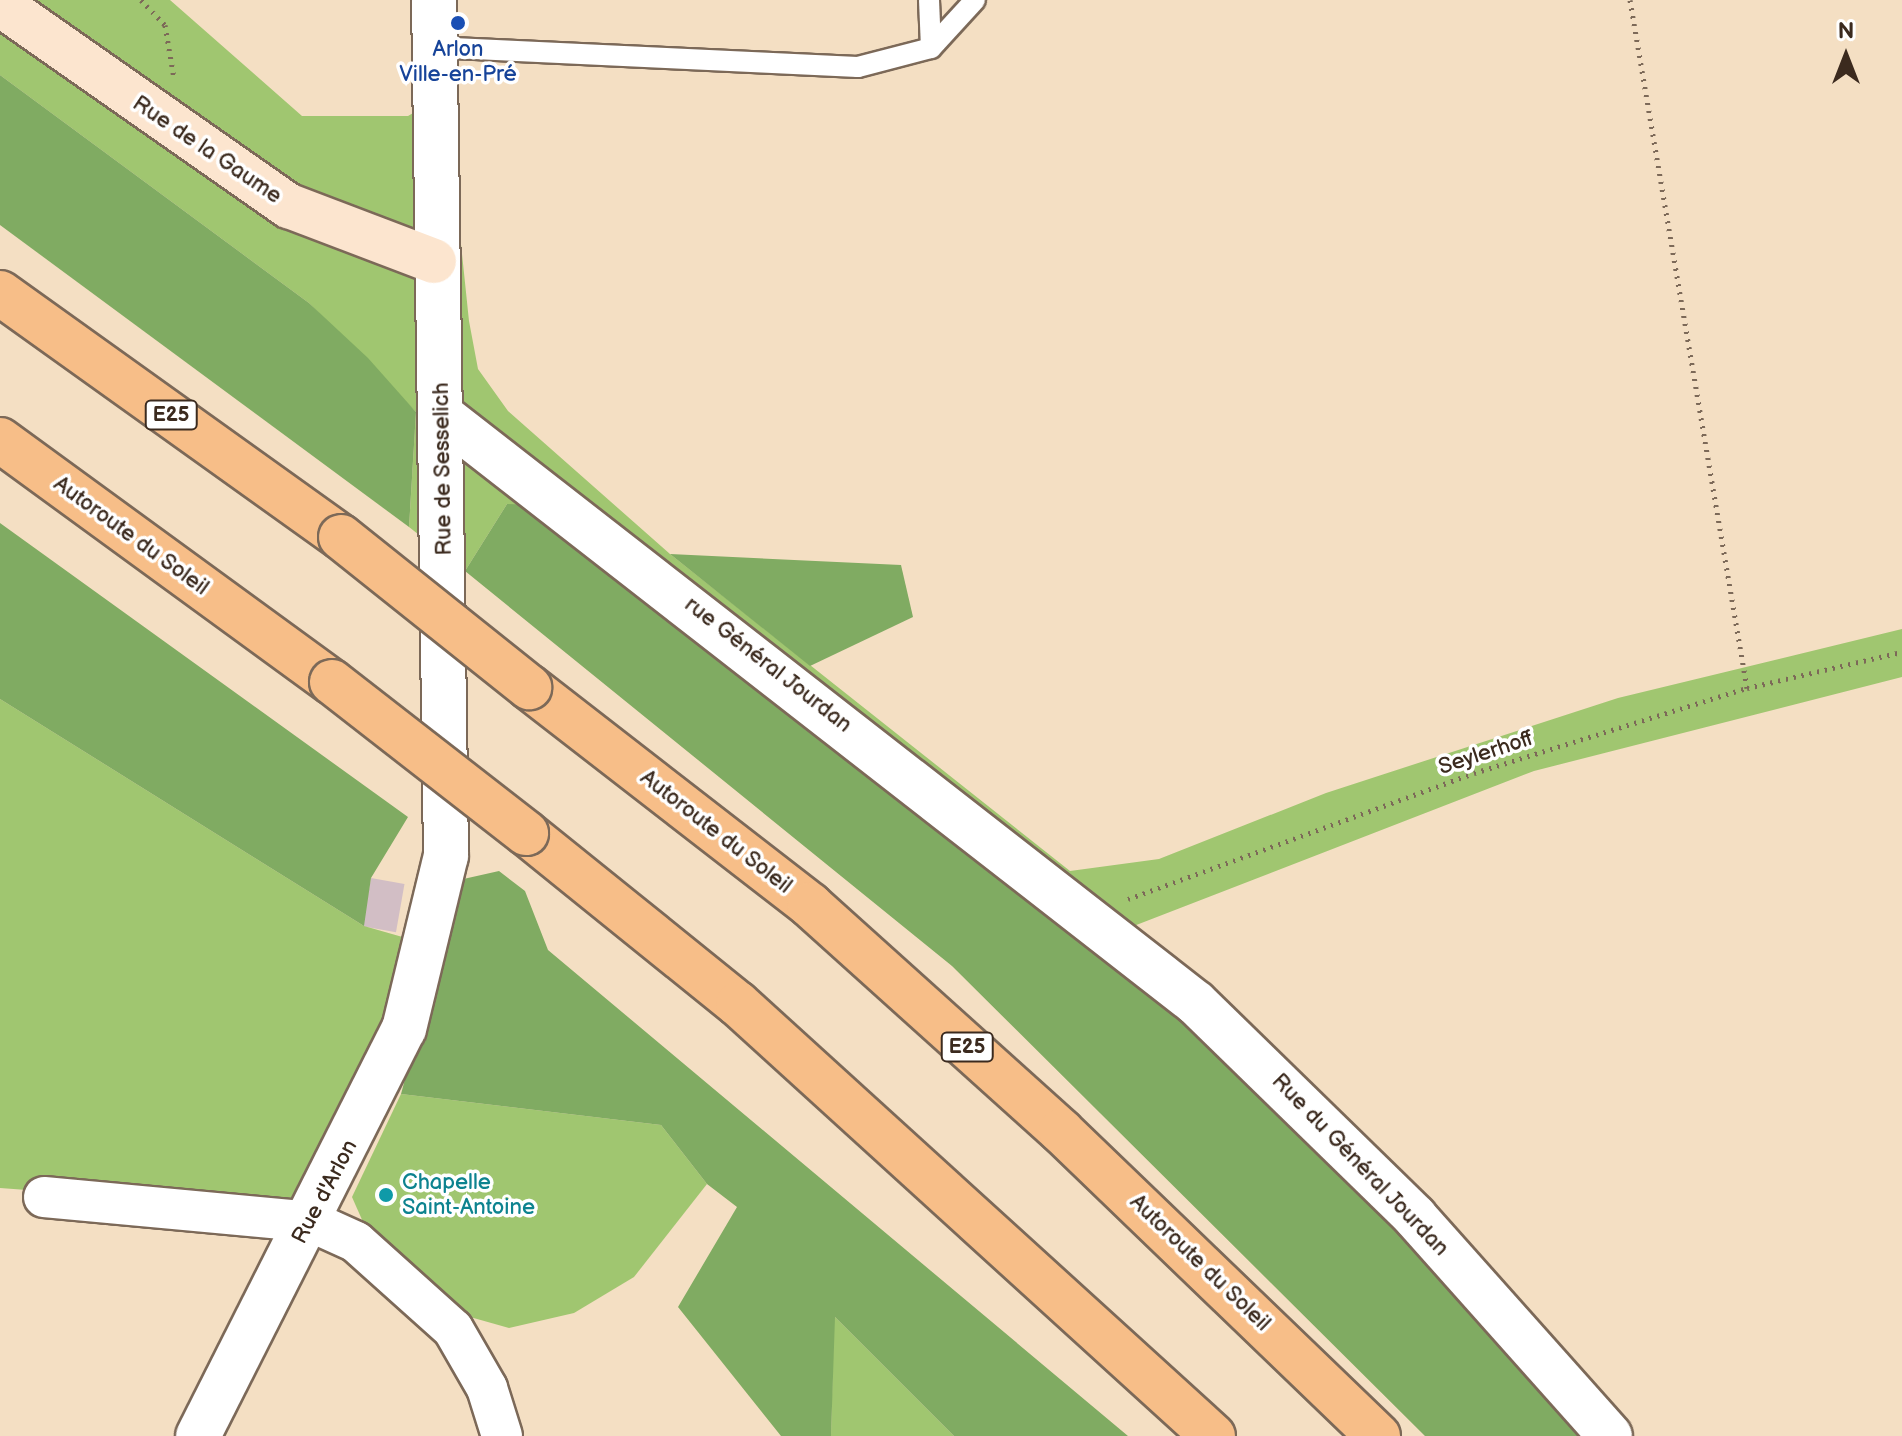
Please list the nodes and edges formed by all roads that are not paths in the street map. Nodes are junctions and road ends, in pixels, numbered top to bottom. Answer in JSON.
{"nodes":[{"id":1,"x":434,"y":0,"type":"edge"},
{"id":2,"x":929,"y":0,"type":"edge"},
{"id":3,"x":975,"y":0,"type":"edge"},
{"id":4,"x":0,"y":4,"type":"edge"},
{"id":5,"x":432,"y":47,"type":"junction"},
{"id":6,"x":931,"y":48,"type":"junction"},
{"id":7,"x":434,"y":261,"type":"junction"},
{"id":8,"x":0,"y":293,"type":"edge"},
{"id":9,"x":444,"y":417,"type":"junction"},
{"id":10,"x":0,"y":440,"type":"edge"},
{"id":11,"x":1090,"y":914,"type":"joint"},
{"id":12,"x":429,"y":938,"type":"joint"},
{"id":13,"x":44,"y":1197,"type":"dead end"},
{"id":14,"x":312,"y":1222,"type":"junction"},
{"id":15,"x":198,"y":1436,"type":"edge"},
{"id":16,"x":502,"y":1436,"type":"edge"},
{"id":17,"x":1213,"y":1436,"type":"edge"},
{"id":18,"x":1378,"y":1436,"type":"edge"},
{"id":19,"x":1610,"y":1436,"type":"edge"}],
"edges":[{"from":1,"to":5,"type":"street","name":"Rue de Sesselich"},
{"from":2,"to":6,"type":"lane"},
{"from":3,"to":6,"type":"lane"},
{"from":4,"to":7,"type":"main road","name":"Rue de la Gaume"},
{"from":5,"to":6,"type":"lane"},
{"from":5,"to":7,"type":"street","name":"Rue de Sesselich"},
{"from":7,"to":9,"type":"street","name":"Rue de Sesselich"},
{"from":8,"to":18,"type":"highway","name":"Autoroute du Soleil","number":"E25","bridge":true},
{"from":9,"to":11,"type":"street","name":"rue Général Jourdan"},
{"from":9,"to":12,"type":"street","name":"Rue de Sesselich"},
{"from":10,"to":17,"type":"highway","name":"Autoroute du Soleil","bridge":true},
{"from":11,"to":19,"type":"street","name":"Rue du Général Jourdan"},
{"from":12,"to":14,"type":"street","name":"Rue d'Arlon"},
{"from":13,"to":14,"type":"street"},
{"from":14,"to":15,"type":"street","name":"Rue d'Arlon"},
{"from":14,"to":16,"type":"street"}]}
